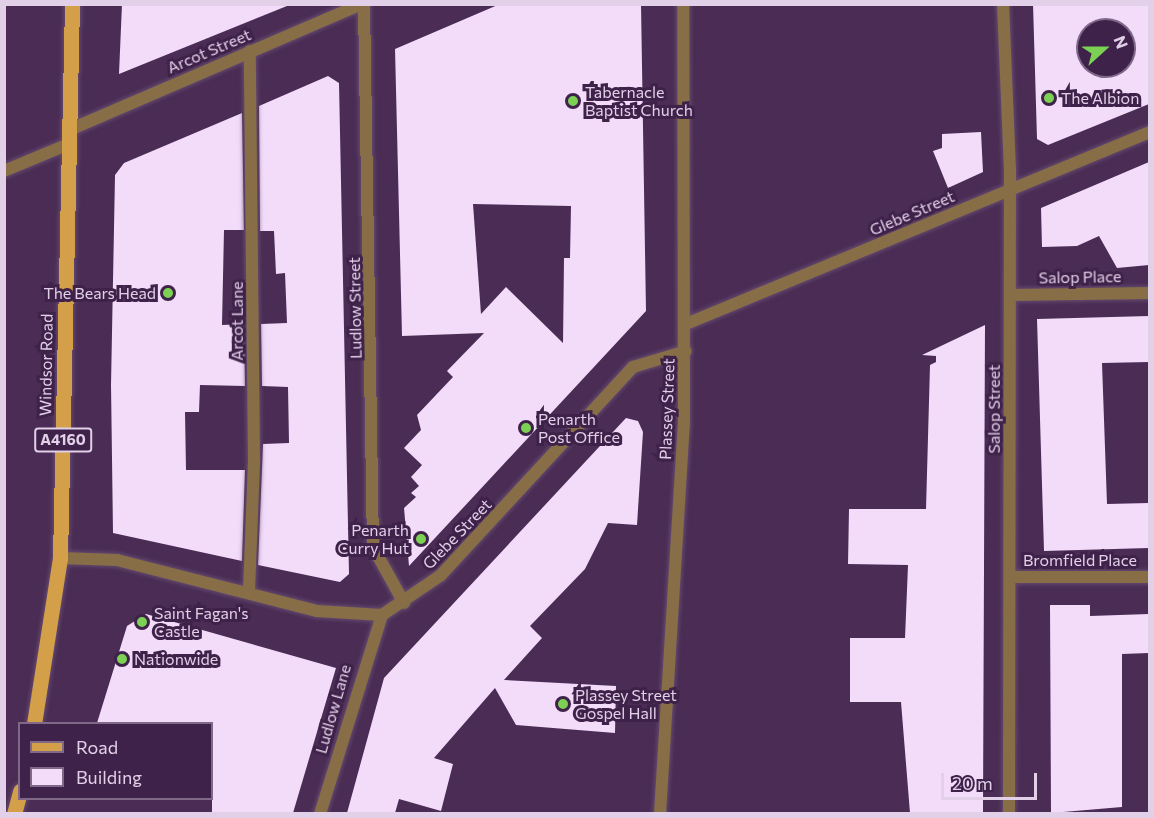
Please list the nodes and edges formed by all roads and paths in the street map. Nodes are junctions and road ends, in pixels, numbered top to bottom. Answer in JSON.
{"nodes":[{"id":1,"x":72,"y":4,"type":"edge"},
{"id":2,"x":363,"y":4,"type":"edge"},
{"id":3,"x":683,"y":4,"type":"edge"},
{"id":4,"x":1003,"y":4,"type":"edge"},
{"id":5,"x":250,"y":51,"type":"junction"},
{"id":6,"x":1149,"y":132,"type":"edge"},
{"id":7,"x":69,"y":137,"type":"junction"},
{"id":8,"x":4,"y":171,"type":"edge"},
{"id":9,"x":1010,"y":191,"type":"junction"},
{"id":10,"x":1149,"y":293,"type":"edge"},
{"id":11,"x":1010,"y":295,"type":"junction"},
{"id":12,"x":686,"y":324,"type":"junction"},
{"id":13,"x":686,"y":351,"type":"junction"},
{"id":14,"x":60,"y":558,"type":"junction"},
{"id":15,"x":1149,"y":576,"type":"edge"},
{"id":16,"x":1010,"y":577,"type":"junction"},
{"id":17,"x":249,"y":591,"type":"junction"},
{"id":18,"x":404,"y":603,"type":"junction"},
{"id":19,"x":382,"y":615,"type":"junction"},
{"id":20,"x":34,"y":722,"type":"edge"},
{"id":21,"x":18,"y":798,"type":"edge"},
{"id":22,"x":14,"y":813,"type":"edge"},
{"id":23,"x":320,"y":813,"type":"edge"},
{"id":24,"x":660,"y":813,"type":"edge"},
{"id":25,"x":1009,"y":813,"type":"edge"}],
"edges":[{"from":1,"to":7,"type":"main road","name":"Windsor Road","number":"A4160"},
{"from":2,"to":5,"type":"street","name":"Arcot Street"},
{"from":2,"to":18,"type":"street","name":"Ludlow Street"},
{"from":3,"to":12,"type":"street","name":"Plassey Street"},
{"from":4,"to":9,"type":"street","name":"Salop Street"},
{"from":5,"to":7,"type":"street","name":"Arcot Street"},
{"from":5,"to":17,"type":"street","name":"Arcot Lane"},
{"from":6,"to":9,"type":"street","name":"Glebe Street"},
{"from":7,"to":8,"type":"street","name":"Arcot Street"},
{"from":7,"to":14,"type":"main road","name":"Windsor Road","number":"A4160"},
{"from":9,"to":11,"type":"street","name":"Salop Street"},
{"from":9,"to":12,"type":"street","name":"Glebe Street"},
{"from":10,"to":11,"type":"street","name":"Salop Place"},
{"from":11,"to":16,"type":"street","name":"Salop Street"},
{"from":12,"to":13,"type":"street","name":"Plassey Street"},
{"from":13,"to":18,"type":"street","name":"Glebe Street"},
{"from":13,"to":24,"type":"street","name":"Plassey Street"},
{"from":14,"to":17,"type":"street"},
{"from":14,"to":20,"type":"main road","name":"Windsor Road","number":"A4160"},
{"from":15,"to":16,"type":"street","name":"Bromfield Place"},
{"from":16,"to":25,"type":"street","name":"Salop Street"},
{"from":17,"to":19,"type":"street"},
{"from":18,"to":19,"type":"street","name":"Glebe Street"},
{"from":19,"to":23,"type":"street","name":"Ludlow Lane"},
{"from":21,"to":22,"type":"main road"}]}
